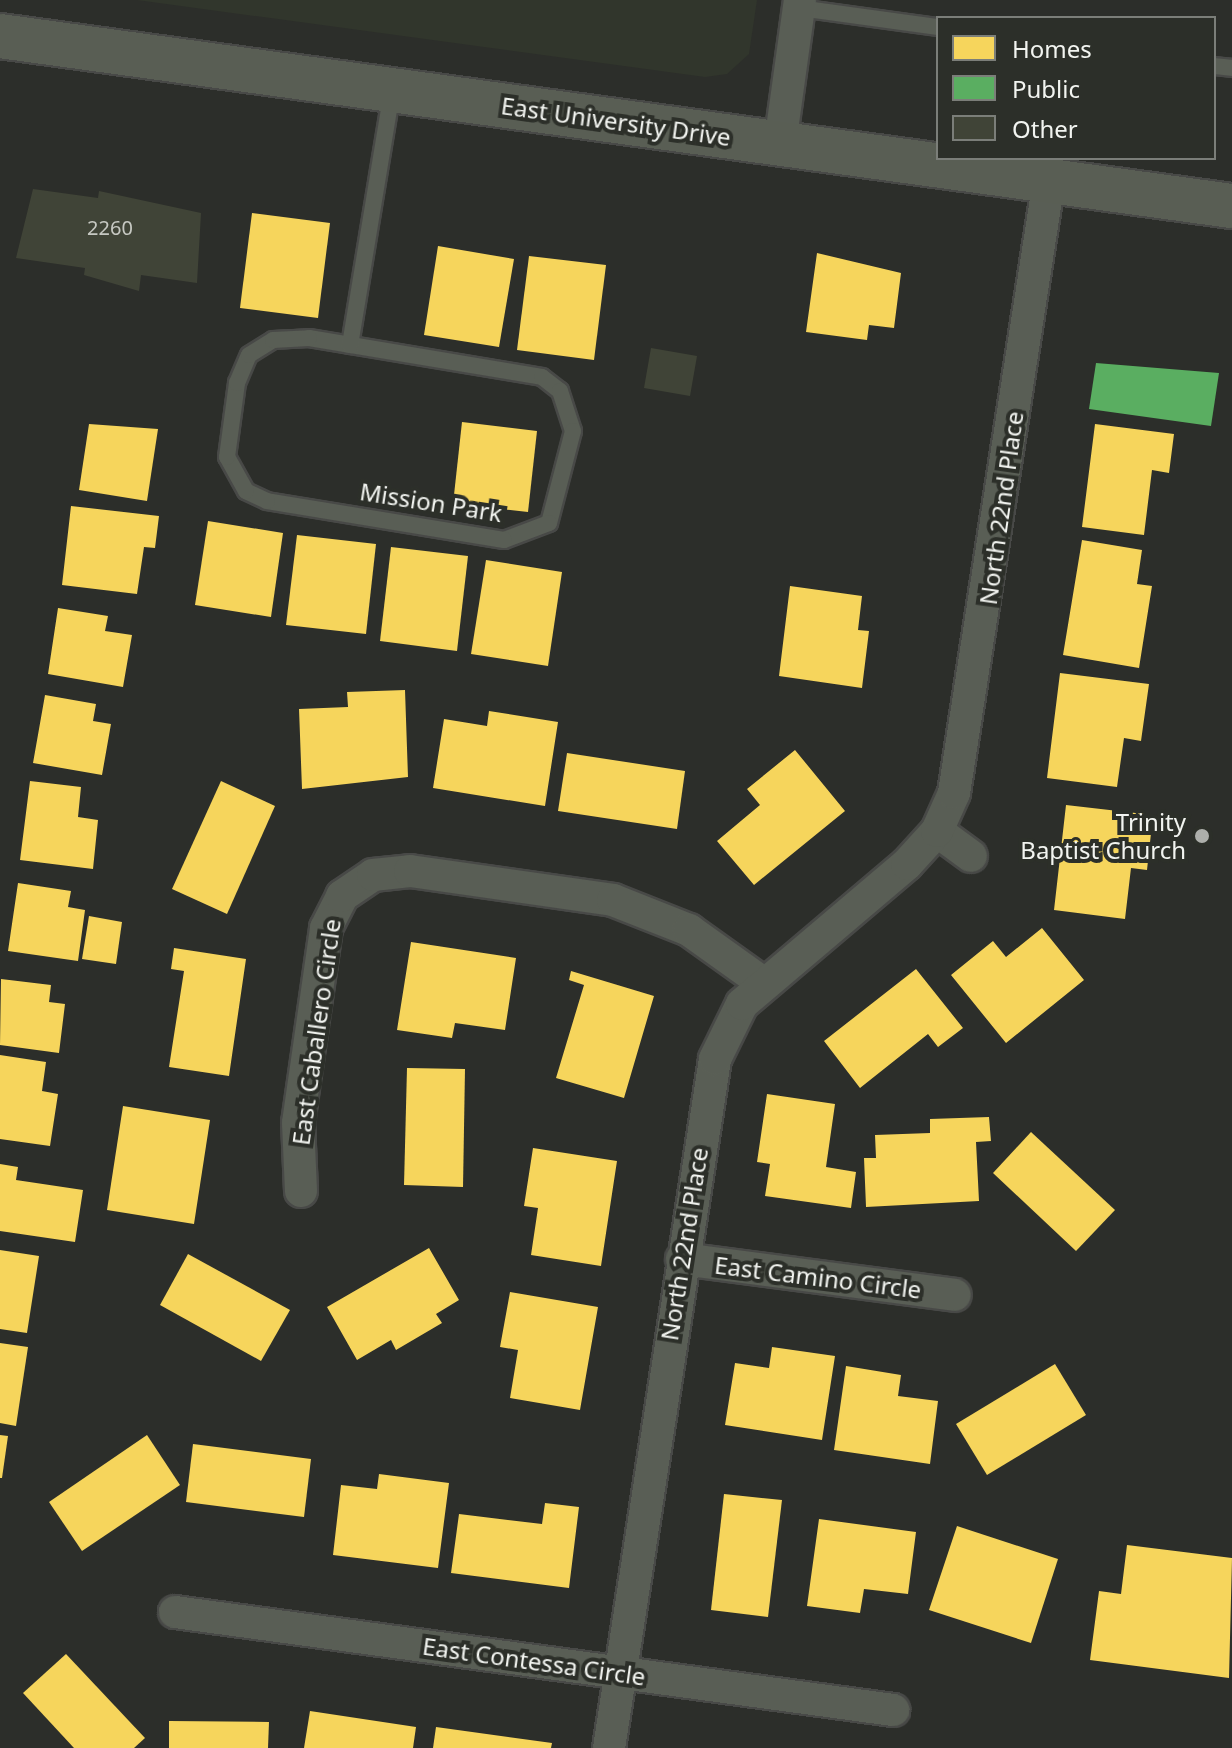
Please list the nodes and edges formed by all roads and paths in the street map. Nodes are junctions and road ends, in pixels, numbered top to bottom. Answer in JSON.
{"nodes":[{"id":1,"x":800,"y":4,"type":"edge"},
{"id":2,"x":936,"y":27,"type":"edge"},
{"id":3,"x":0,"y":36,"type":"edge"},
{"id":4,"x":392,"y":90,"type":"junction"},
{"id":5,"x":780,"y":144,"type":"junction"},
{"id":6,"x":1049,"y":180,"type":"junction"},
{"id":7,"x":1232,"y":206,"type":"edge"},
{"id":8,"x":350,"y":345,"type":"junction"},
{"id":9,"x":937,"y":831,"type":"junction"},
{"id":10,"x":971,"y":856,"type":"dead end"},
{"id":11,"x":763,"y":983,"type":"junction"},
{"id":12,"x":301,"y":1191,"type":"dead end"},
{"id":13,"x":682,"y":1259,"type":"junction"},
{"id":14,"x":955,"y":1295,"type":"dead end"},
{"id":15,"x":175,"y":1612,"type":"dead end"},
{"id":16,"x":620,"y":1673,"type":"junction"},
{"id":17,"x":893,"y":1710,"type":"dead end"},
{"id":18,"x":609,"y":1748,"type":"edge"}],
"edges":[{"from":1,"to":2,"type":"lane"},
{"from":1,"to":5,"type":"street"},
{"from":3,"to":4,"type":"main road","name":"East University Drive"},
{"from":4,"to":5,"type":"main road","name":"East University Drive"},
{"from":4,"to":8,"type":"lane"},
{"from":5,"to":6,"type":"main road","name":"East University Drive"},
{"from":6,"to":7,"type":"main road","name":"East University Drive"},
{"from":6,"to":9,"type":"street","name":"North 22nd Place"},
{"from":8,"to":8,"type":"lane","name":"Mission Park"},
{"from":9,"to":10,"type":"street"},
{"from":9,"to":11,"type":"street","name":"North 22nd Place"},
{"from":11,"to":12,"type":"street","name":"East Caballero Circle"},
{"from":11,"to":13,"type":"street","name":"North 22nd Place"},
{"from":13,"to":14,"type":"street","name":"East Camino Circle"},
{"from":13,"to":16,"type":"street","name":"North 22nd Place"},
{"from":15,"to":16,"type":"street","name":"East Contessa Circle"},
{"from":16,"to":17,"type":"street","name":"East Contessa Circle"},
{"from":16,"to":18,"type":"street","name":"North 22nd Place"}]}
